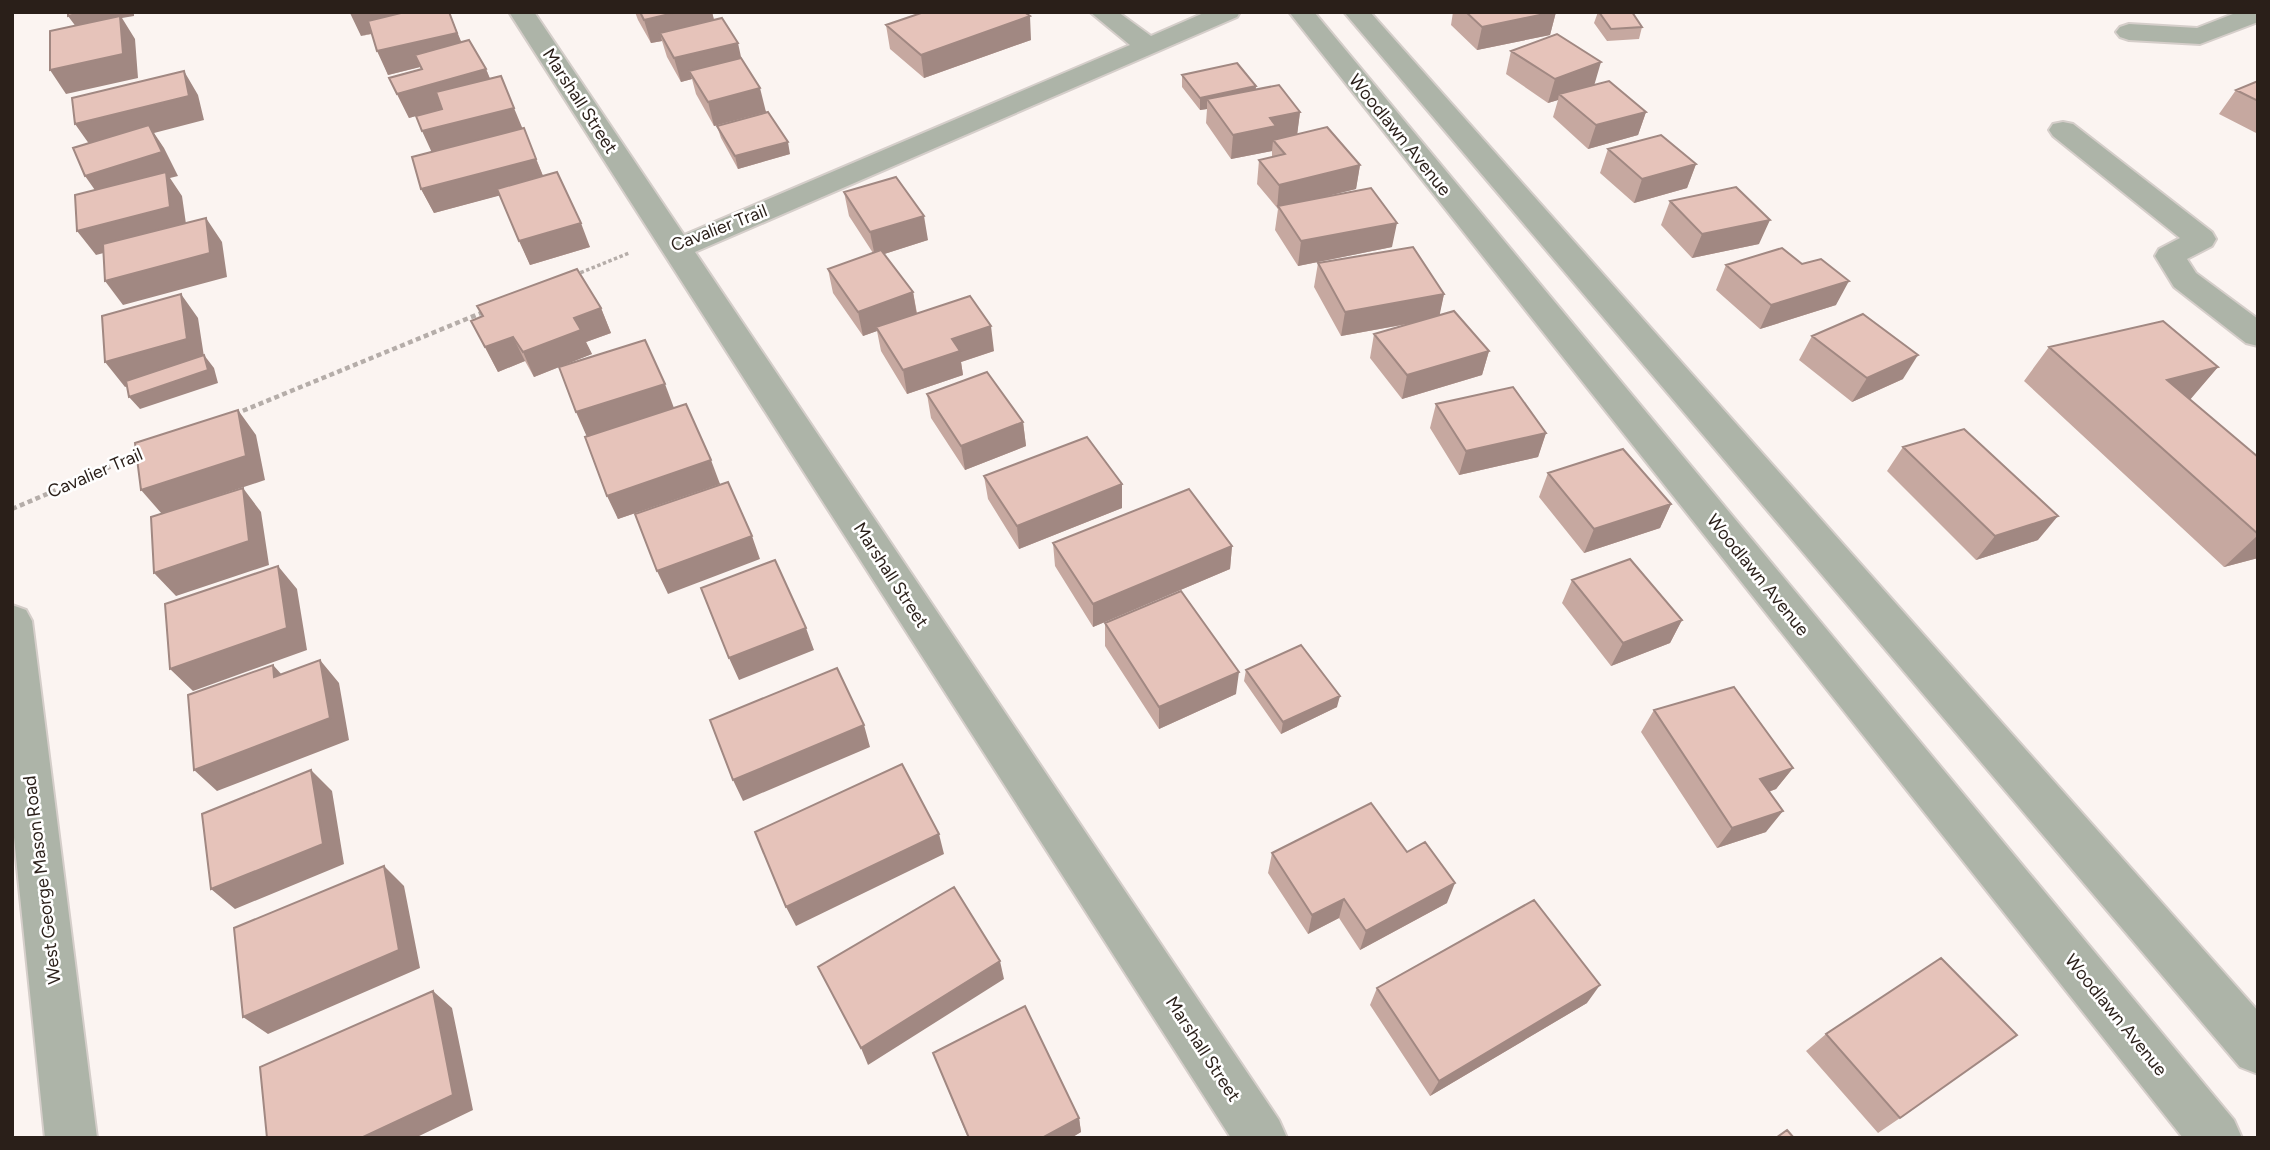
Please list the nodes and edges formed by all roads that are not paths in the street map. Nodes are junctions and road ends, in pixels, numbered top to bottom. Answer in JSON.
{"nodes":[{"id":1,"x":521,"y":12,"type":"edge"},
{"id":2,"x":1102,"y":12,"type":"edge"},
{"id":3,"x":1228,"y":12,"type":"edge"},
{"id":4,"x":1301,"y":12,"type":"edge"},
{"id":5,"x":1356,"y":12,"type":"edge"},
{"id":6,"x":2258,"y":13,"type":"edge"},
{"id":7,"x":2129,"y":32,"type":"dead end"},
{"id":8,"x":1147,"y":45,"type":"junction"},
{"id":9,"x":2063,"y":130,"type":"dead end"},
{"id":10,"x":677,"y":248,"type":"junction"},
{"id":11,"x":2258,"y":335,"type":"edge"},
{"id":12,"x":12,"y":621,"type":"edge"},
{"id":13,"x":2258,"y":1049,"type":"edge"},
{"id":14,"x":71,"y":1138,"type":"edge"},
{"id":15,"x":1261,"y":1138,"type":"edge"},
{"id":16,"x":2216,"y":1138,"type":"edge"}],
"edges":[{"from":1,"to":10,"type":"street","name":"Marshall Street"},
{"from":2,"to":8,"type":"street"},
{"from":3,"to":8,"type":"street","name":"Cavalier Trail"},
{"from":4,"to":16,"type":"street","name":"Woodlawn Avenue"},
{"from":5,"to":13,"type":"street"},
{"from":6,"to":7,"type":"street"},
{"from":8,"to":10,"type":"street","name":"Cavalier Trail"},
{"from":9,"to":11,"type":"street"},
{"from":10,"to":15,"type":"street","name":"Marshall Street"},
{"from":12,"to":14,"type":"street","name":"West George Mason Road"}]}
